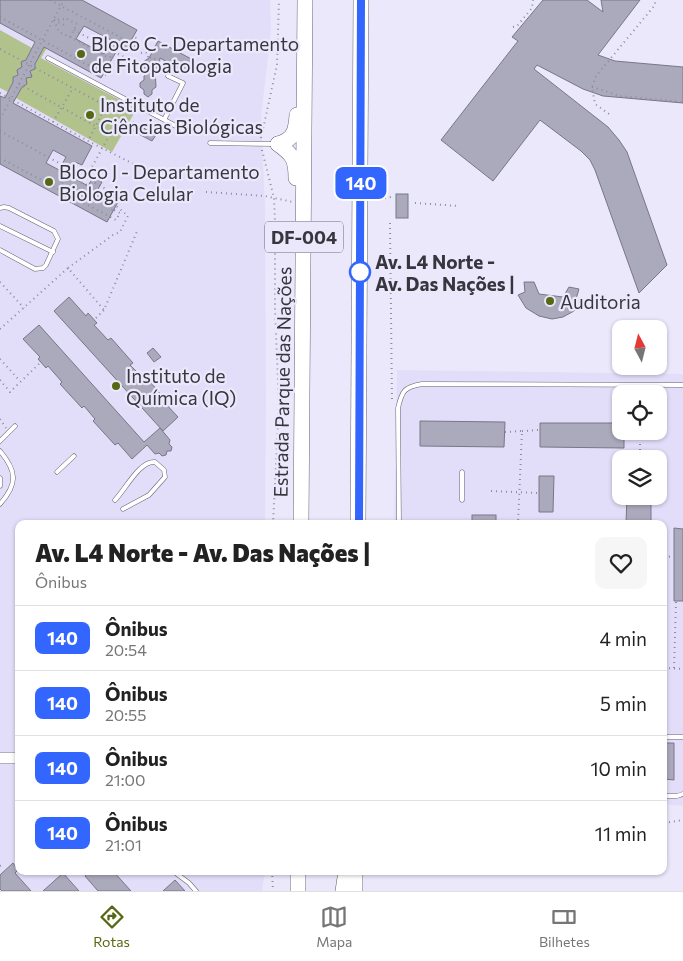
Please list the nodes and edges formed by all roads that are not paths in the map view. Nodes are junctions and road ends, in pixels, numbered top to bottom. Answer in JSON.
{"nodes":[{"id":1,"x":305,"y":0,"type":"edge"},
{"id":2,"x":361,"y":0,"type":"edge"},
{"id":3,"x":304,"y":56,"type":"junction"},
{"id":4,"x":48,"y":58,"type":"dead end"},
{"id":5,"x":168,"y":76,"type":"dead end"},
{"id":6,"x":165,"y":118,"type":"junction"},
{"id":7,"x":189,"y":133,"type":"dead end"},
{"id":8,"x":210,"y":143,"type":"dead end"},
{"id":9,"x":278,"y":144,"type":"junction"},
{"id":10,"x":0,"y":208,"type":"edge"},
{"id":11,"x":0,"y":226,"type":"edge"},
{"id":12,"x":304,"y":242,"type":"junction"},
{"id":13,"x":0,"y":250,"type":"edge"},
{"id":14,"x":53,"y":252,"type":"junction"},
{"id":15,"x":683,"y":385,"type":"edge"},
{"id":16,"x":15,"y":426,"type":"dead end"},
{"id":17,"x":0,"y":441,"type":"edge"},
{"id":18,"x":0,"y":451,"type":"edge"},
{"id":19,"x":74,"y":456,"type":"dead end"},
{"id":20,"x":359,"y":465,"type":"junction"},
{"id":21,"x":58,"y":472,"type":"dead end"},
{"id":22,"x":462,"y":472,"type":"dead end"},
{"id":23,"x":301,"y":475,"type":"junction"},
{"id":24,"x":0,"y":478,"type":"edge"},
{"id":25,"x":0,"y":486,"type":"edge"},
{"id":26,"x":115,"y":500,"type":"dead end"},
{"id":27,"x":462,"y":500,"type":"dead end"},
{"id":28,"x":0,"y":504,"type":"edge"},
{"id":29,"x":123,"y":509,"type":"dead end"},
{"id":30,"x":300,"y":520,"type":"edge"},
{"id":31,"x":308,"y":520,"type":"edge"},
{"id":32,"x":350,"y":520,"type":"edge"},
{"id":33,"x":358,"y":520,"type":"edge"},
{"id":34,"x":399,"y":520,"type":"edge"},
{"id":35,"x":667,"y":737,"type":"edge"},
{"id":36,"x":683,"y":737,"type":"edge"},
{"id":37,"x":0,"y":758,"type":"edge"},
{"id":38,"x":15,"y":758,"type":"edge"},
{"id":39,"x":683,"y":794,"type":"edge"},
{"id":40,"x":667,"y":796,"type":"edge"},
{"id":41,"x":178,"y":875,"type":"edge"},
{"id":42,"x":297,"y":875,"type":"edge"},
{"id":43,"x":345,"y":875,"type":"edge"},
{"id":44,"x":355,"y":875,"type":"edge"},
{"id":45,"x":196,"y":891,"type":"edge"},
{"id":46,"x":298,"y":891,"type":"edge"},
{"id":47,"x":343,"y":891,"type":"edge"},
{"id":48,"x":355,"y":891,"type":"edge"}],
"edges":[{"from":1,"to":3,"type":"highway","name":"Estrada Parque das Nações","number":"DF-004"},
{"from":2,"to":20,"type":"highway","number":"DF-004"},
{"from":3,"to":9,"type":"highway"},
{"from":3,"to":12,"type":"highway","name":"Estrada Parque das Nações","number":"DF-004"},
{"from":4,"to":6,"type":"lane"},
{"from":5,"to":6,"type":"lane"},
{"from":6,"to":7,"type":"lane"},
{"from":8,"to":9,"type":"lane"},
{"from":9,"to":12,"type":"highway"},
{"from":10,"to":14,"type":"lane"},
{"from":11,"to":14,"type":"lane"},
{"from":12,"to":23,"type":"highway","name":"Estrada Parque das Nações","number":"DF-004"},
{"from":13,"to":14,"type":"lane"},
{"from":15,"to":34,"type":"lane"},
{"from":16,"to":17,"type":"lane"},
{"from":18,"to":28,"type":"lane"},
{"from":19,"to":21,"type":"lane"},
{"from":20,"to":32,"type":"highway"},
{"from":20,"to":33,"type":"highway","number":"DF-004"},
{"from":22,"to":27,"type":"lane"},
{"from":23,"to":30,"type":"highway","name":"Estrada Parque das Nações","number":"DF-004"},
{"from":23,"to":31,"type":"highway"},
{"from":24,"to":25,"type":"lane"},
{"from":26,"to":29,"type":"lane"},
{"from":35,"to":36,"type":"lane"},
{"from":37,"to":38,"type":"street"},
{"from":39,"to":40,"type":"lane"},
{"from":41,"to":45,"type":"lane"},
{"from":42,"to":46,"type":"highway"},
{"from":43,"to":47,"type":"highway"},
{"from":44,"to":48,"type":"highway"}]}
